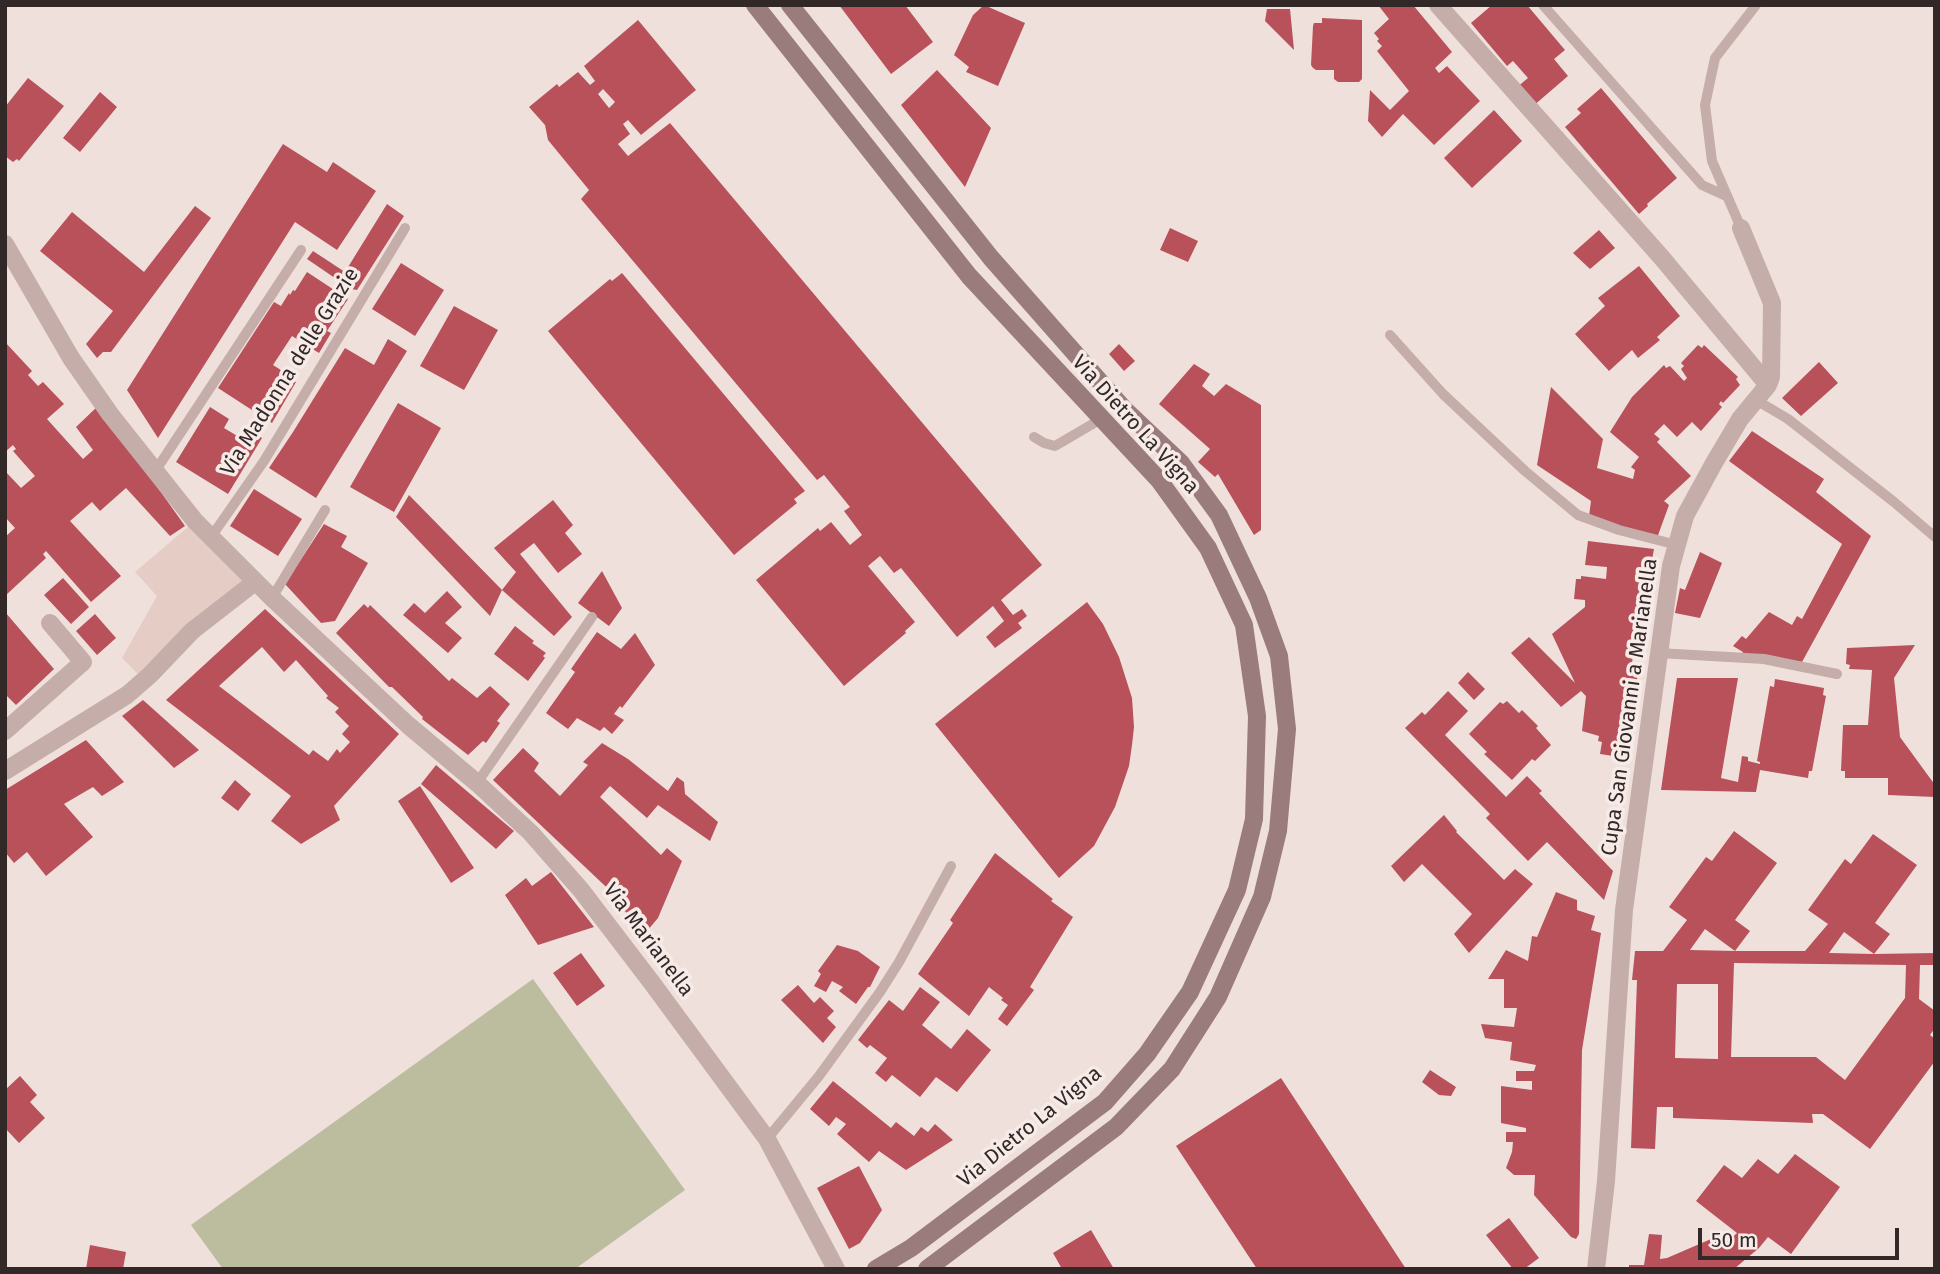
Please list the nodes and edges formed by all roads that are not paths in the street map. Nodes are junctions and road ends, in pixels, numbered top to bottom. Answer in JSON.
{"nodes":[{"id":1,"x":755,"y":5,"type":"edge"},
{"id":2,"x":790,"y":5,"type":"edge"},
{"id":3,"x":1438,"y":5,"type":"edge"},
{"id":4,"x":1543,"y":5,"type":"edge"},
{"id":5,"x":1756,"y":5,"type":"edge"},
{"id":6,"x":1726,"y":196,"type":"junction"},
{"id":7,"x":405,"y":228,"type":"dead end"},
{"id":8,"x":1741,"y":228,"type":"joint"},
{"id":9,"x":5,"y":244,"type":"edge"},
{"id":10,"x":301,"y":250,"type":"dead end"},
{"id":11,"x":1390,"y":335,"type":"dead end"},
{"id":12,"x":1768,"y":385,"type":"junction"},
{"id":13,"x":1756,"y":400,"type":"junction"},
{"id":14,"x":1101,"y":419,"type":"junction"},
{"id":15,"x":1034,"y":437,"type":"dead end"},
{"id":16,"x":156,"y":470,"type":"junction"},
{"id":17,"x":325,"y":510,"type":"dead end"},
{"id":18,"x":211,"y":537,"type":"junction"},
{"id":19,"x":1935,"y":537,"type":"edge"},
{"id":20,"x":1677,"y":545,"type":"junction"},
{"id":21,"x":255,"y":582,"type":"junction"},
{"id":22,"x":271,"y":598,"type":"junction"},
{"id":23,"x":592,"y":617,"type":"dead end"},
{"id":24,"x":50,"y":623,"type":"dead end"},
{"id":25,"x":1658,"y":653,"type":"junction"},
{"id":26,"x":1837,"y":674,"type":"dead end"},
{"id":27,"x":5,"y":730,"type":"edge"},
{"id":28,"x":5,"y":771,"type":"edge"},
{"id":29,"x":477,"y":783,"type":"junction"},
{"id":30,"x":951,"y":866,"type":"dead end"},
{"id":31,"x":766,"y":1139,"type":"junction"},
{"id":32,"x":1591,"y":1265,"type":"edge"},
{"id":33,"x":836,"y":1268,"type":"edge"},
{"id":34,"x":876,"y":1269,"type":"edge"},
{"id":35,"x":927,"y":1269,"type":"edge"}],
"edges":[{"from":1,"to":14,"type":"street","name":"Via Dietro La Vigna"},
{"from":2,"to":35,"type":"street","name":"Via Dietro La Vigna"},
{"from":3,"to":12,"type":"street"},
{"from":4,"to":6,"type":"lane"},
{"from":5,"to":6,"type":"lane"},
{"from":6,"to":8,"type":"lane"},
{"from":7,"to":18,"type":"lane","name":"Via Madonna delle Grazie"},
{"from":8,"to":12,"type":"street"},
{"from":9,"to":16,"type":"street"},
{"from":10,"to":16,"type":"lane"},
{"from":11,"to":20,"type":"lane"},
{"from":12,"to":13,"type":"street","name":"Cupa San Giovanni a Marianella"},
{"from":13,"to":19,"type":"lane"},
{"from":13,"to":20,"type":"street","name":"Cupa San Giovanni a Marianella"},
{"from":14,"to":15,"type":"lane"},
{"from":14,"to":34,"type":"street","name":"Via Dietro La Vigna"},
{"from":16,"to":18,"type":"street"},
{"from":17,"to":22,"type":"lane"},
{"from":18,"to":21,"type":"street"},
{"from":20,"to":25,"type":"street","name":"Cupa San Giovanni a Marianella"},
{"from":21,"to":22,"type":"street","name":"Via Marianella"},
{"from":21,"to":28,"type":"street"},
{"from":22,"to":29,"type":"street","name":"Via Marianella"},
{"from":23,"to":29,"type":"lane"},
{"from":24,"to":27,"type":"street"},
{"from":25,"to":26,"type":"lane"},
{"from":25,"to":32,"type":"street","name":"Cupa San Giovanni a Marianella"},
{"from":29,"to":31,"type":"street","name":"Via Marianella"},
{"from":30,"to":31,"type":"lane"},
{"from":31,"to":33,"type":"street","name":"Via Marianella"}]}
